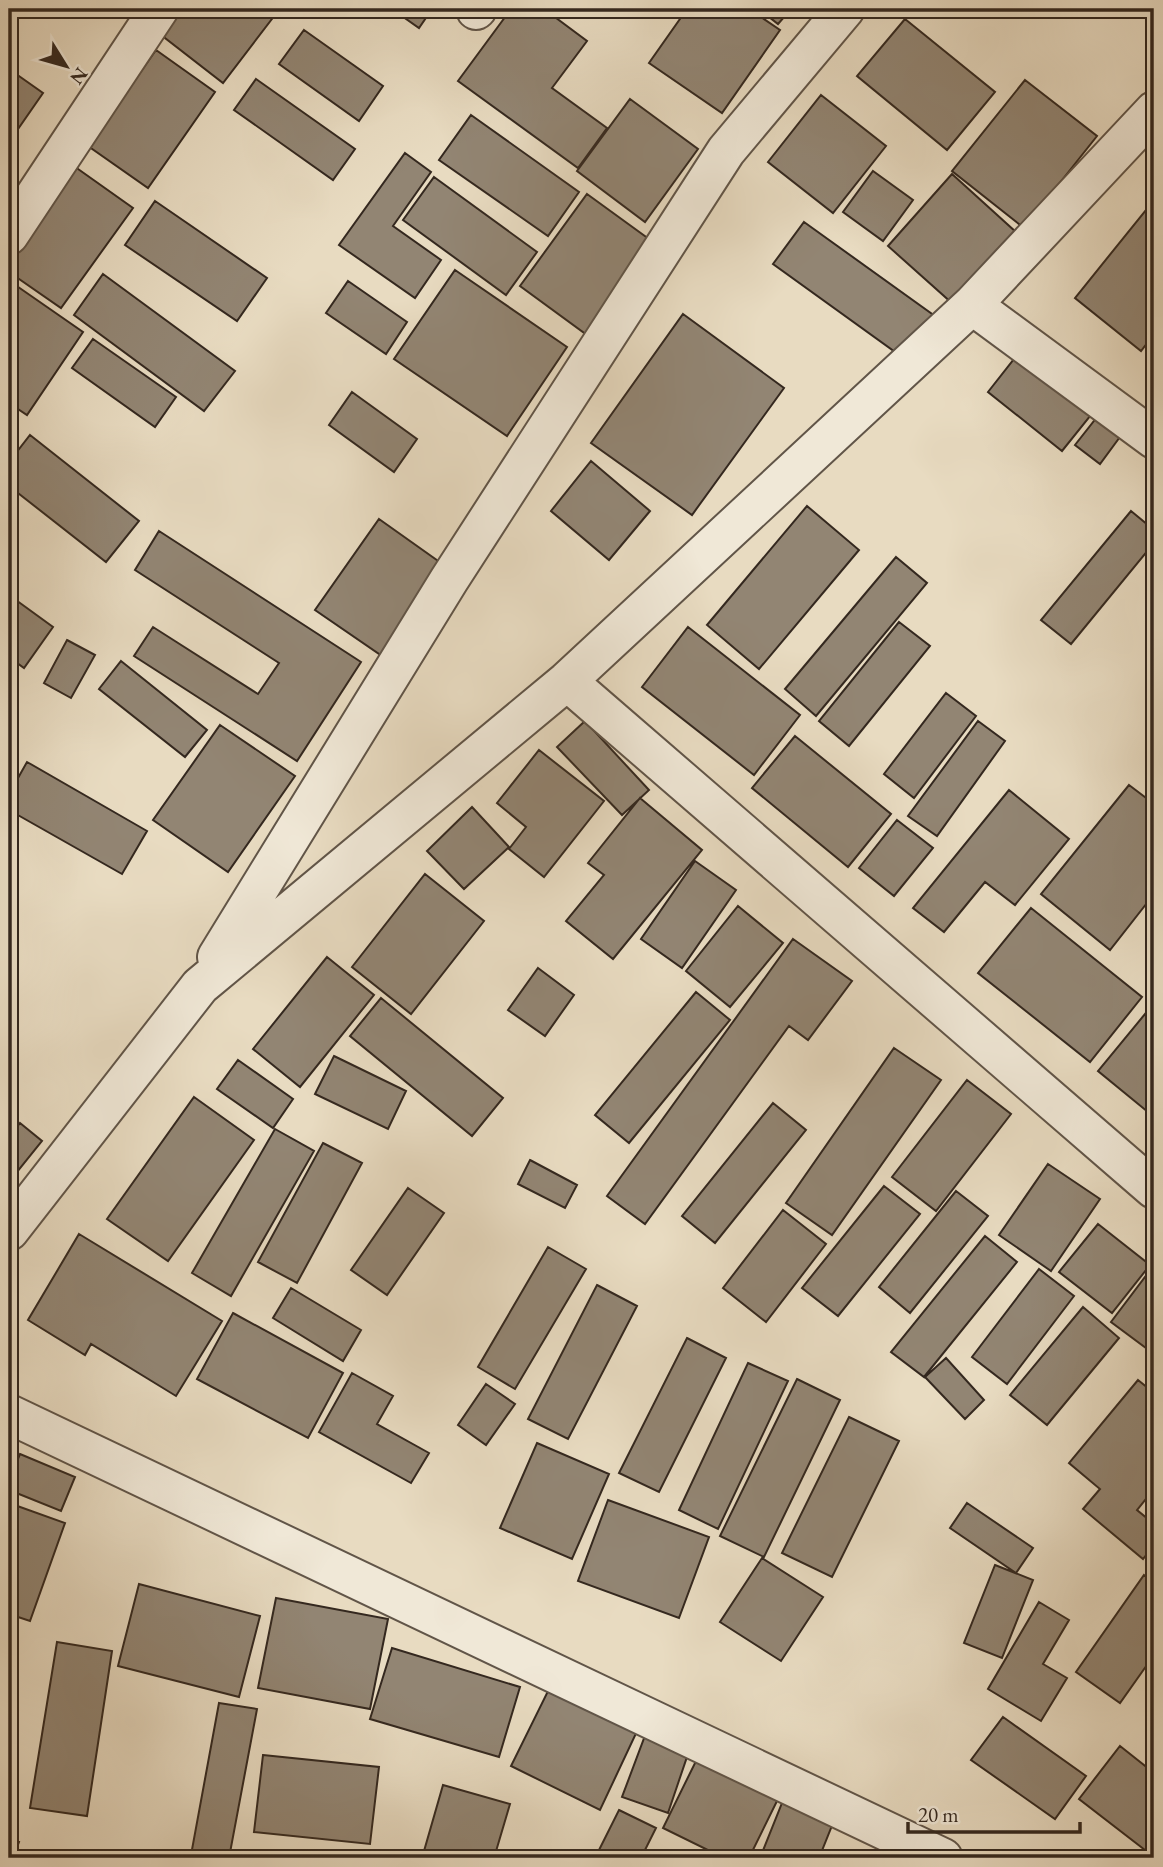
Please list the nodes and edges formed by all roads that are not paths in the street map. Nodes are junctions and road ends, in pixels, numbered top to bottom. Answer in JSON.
{"nodes":[{"id":1,"x":159,"y":9,"type":"edge"},
{"id":2,"x":845,"y":9,"type":"edge"},
{"id":3,"x":1154,"y":111,"type":"edge"},
{"id":4,"x":9,"y":235,"type":"edge"},
{"id":5,"x":972,"y":305,"type":"junction"},
{"id":6,"x":1154,"y":439,"type":"edge"},
{"id":7,"x":566,"y":681,"type":"junction"},
{"id":8,"x":200,"y":986,"type":"junction"},
{"id":9,"x":1154,"y":1189,"type":"edge"},
{"id":10,"x":9,"y":1231,"type":"edge"},
{"id":11,"x":9,"y":1414,"type":"edge"},
{"id":12,"x":943,"y":1858,"type":"edge"}],
"edges":[{"from":1,"to":4,"type":"street"},
{"from":2,"to":8,"type":"street"},
{"from":3,"to":5,"type":"street"},
{"from":5,"to":6,"type":"street"},
{"from":5,"to":7,"type":"street"},
{"from":7,"to":8,"type":"street"},
{"from":7,"to":9,"type":"street"},
{"from":8,"to":10,"type":"street"},
{"from":11,"to":12,"type":"street"}]}
